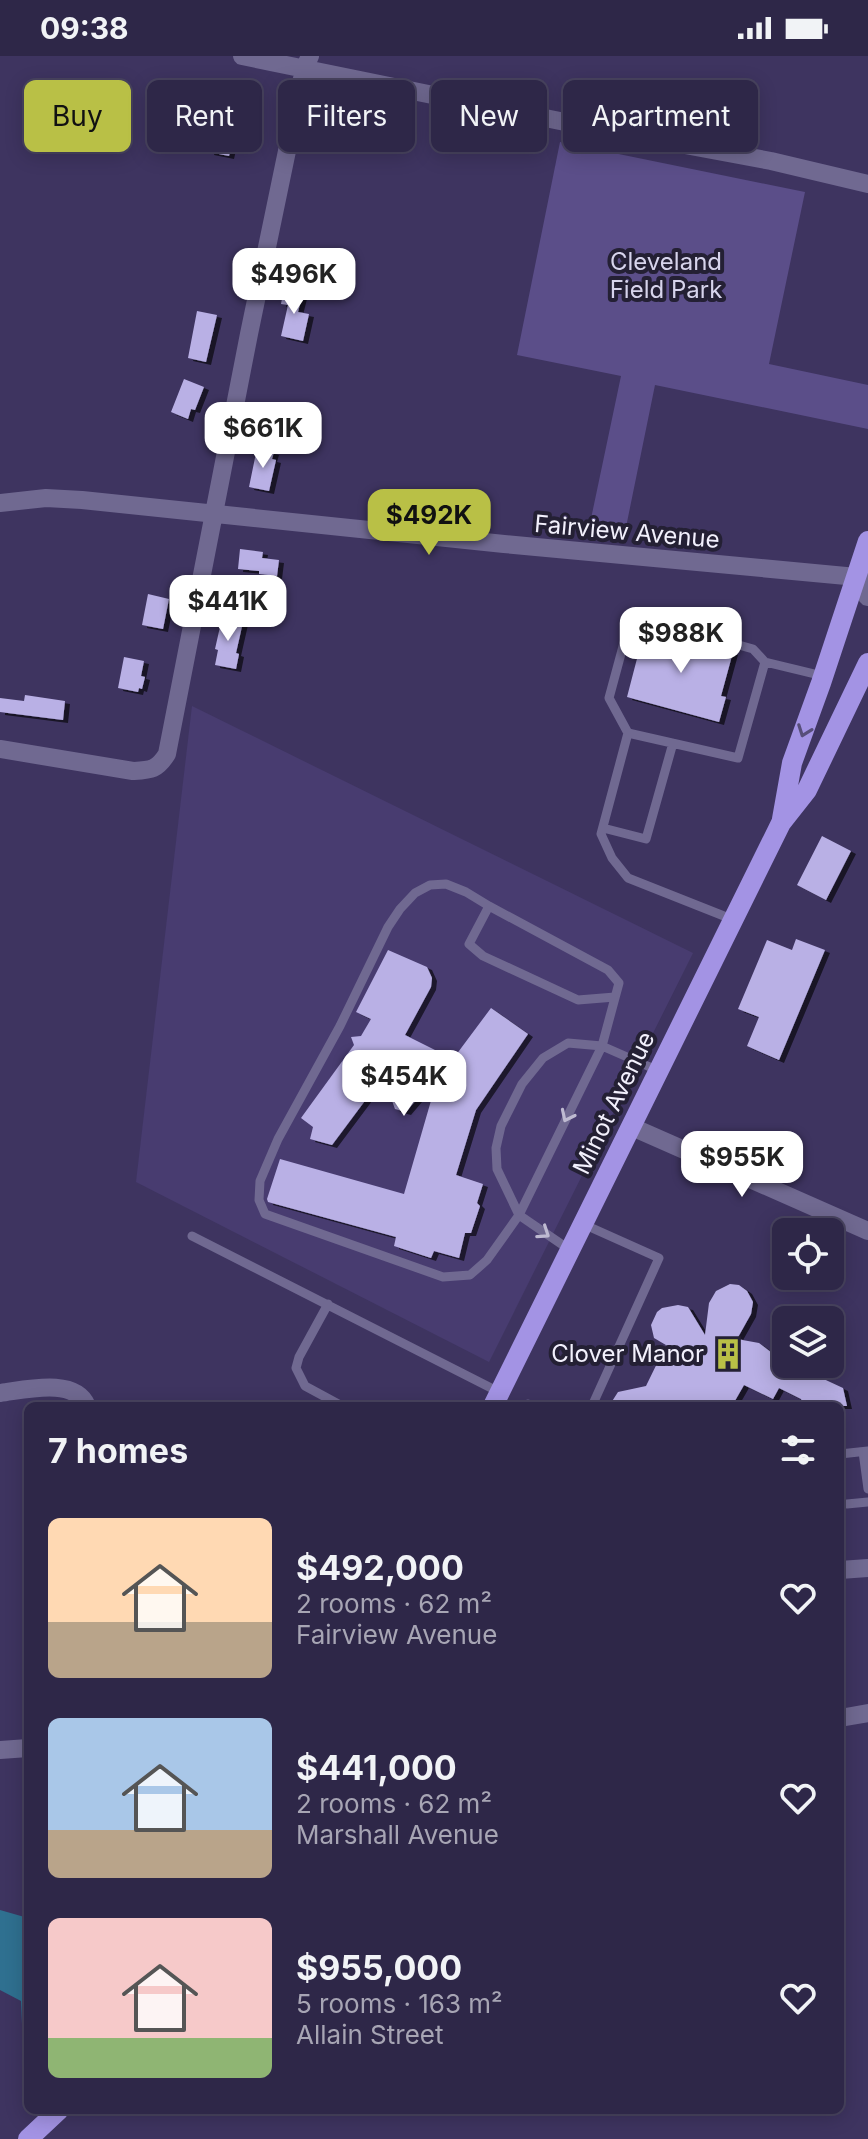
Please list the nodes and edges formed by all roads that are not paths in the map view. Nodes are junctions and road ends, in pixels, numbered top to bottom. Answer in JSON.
{"nodes":[{"id":1,"x":242,"y":56,"type":"edge"},
{"id":2,"x":307,"y":63,"type":"edge"},
{"id":3,"x":868,"y":184,"type":"edge"},
{"id":4,"x":0,"y":503,"type":"edge"},
{"id":5,"x":214,"y":512,"type":"junction"},
{"id":6,"x":868,"y":541,"type":"edge"},
{"id":7,"x":862,"y":577,"type":"edge"},
{"id":8,"x":868,"y":596,"type":"edge"},
{"id":9,"x":765,"y":662,"type":"junction"},
{"id":10,"x":868,"y":663,"type":"edge"},
{"id":11,"x":824,"y":676,"type":"junction"},
{"id":12,"x":862,"y":692,"type":"edge"},
{"id":13,"x":628,"y":733,"type":"junction"},
{"id":14,"x":673,"y":743,"type":"junction"},
{"id":15,"x":0,"y":749,"type":"edge"},
{"id":16,"x":781,"y":823,"type":"junction"},
{"id":17,"x":603,"y":828,"type":"junction"},
{"id":18,"x":489,"y":906,"type":"junction"},
{"id":19,"x":734,"y":920,"type":"junction"},
{"id":20,"x":615,"y":997,"type":"junction"},
{"id":21,"x":602,"y":1046,"type":"junction"},
{"id":22,"x":659,"y":1071,"type":"junction"},
{"id":23,"x":632,"y":1127,"type":"junction"},
{"id":24,"x":519,"y":1215,"type":"junction"},
{"id":25,"x":583,"y":1224,"type":"junction"},
{"id":26,"x":868,"y":1231,"type":"edge"},
{"id":27,"x":192,"y":1236,"type":"dead end"},
{"id":28,"x":570,"y":1250,"type":"junction"},
{"id":29,"x":328,"y":1304,"type":"junction"},
{"id":30,"x":0,"y":1393,"type":"edge"},
{"id":31,"x":82,"y":1399,"type":"edge"},
{"id":32,"x":496,"y":1399,"type":"edge"},
{"id":33,"x":335,"y":1402,"type":"edge"},
{"id":34,"x":594,"y":1402,"type":"edge"},
{"id":35,"x":866,"y":1451,"type":"edge"},
{"id":36,"x":844,"y":1454,"type":"edge"},
{"id":37,"x":868,"y":1489,"type":"edge"},
{"id":38,"x":868,"y":1502,"type":"edge"},
{"id":39,"x":847,"y":1504,"type":"dead end"},
{"id":40,"x":868,"y":1568,"type":"edge"},
{"id":41,"x":844,"y":1570,"type":"edge"},
{"id":42,"x":868,"y":1713,"type":"edge"},
{"id":43,"x":844,"y":1717,"type":"edge"},
{"id":44,"x":24,"y":1748,"type":"edge"},
{"id":45,"x":0,"y":1750,"type":"edge"},
{"id":46,"x":55,"y":2114,"type":"edge"},
{"id":47,"x":28,"y":2139,"type":"edge"}],
"edges":[{"from":1,"to":2,"type":"street"},
{"from":2,"to":3,"type":"street"},
{"from":2,"to":5,"type":"street"},
{"from":4,"to":5,"type":"street","name":"Fairview Avenue"},
{"from":5,"to":7,"type":"street","name":"Fairview Avenue"},
{"from":5,"to":15,"type":"street"},
{"from":6,"to":7,"type":"main road","name":"Minot Avenue"},
{"from":7,"to":8,"type":"street"},
{"from":7,"to":11,"type":"main road","name":"Minot Avenue"},
{"from":9,"to":11,"type":"lane"},
{"from":9,"to":13,"type":"lane"},
{"from":9,"to":14,"type":"lane"},
{"from":10,"to":12,"type":"main road","name":"Minot Avenue"},
{"from":11,"to":16,"type":"main road","name":"Minot Avenue","one_way":true},
{"from":12,"to":16,"type":"main road","name":"Minot Avenue"},
{"from":13,"to":14,"type":"lane"},
{"from":13,"to":17,"type":"lane"},
{"from":14,"to":17,"type":"lane"},
{"from":16,"to":19,"type":"main road","name":"Minot Avenue"},
{"from":17,"to":19,"type":"lane"},
{"from":18,"to":20,"type":"lane"},
{"from":18,"to":20,"type":"lane"},
{"from":18,"to":24,"type":"lane"},
{"from":19,"to":22,"type":"main road","name":"Minot Avenue"},
{"from":20,"to":21,"type":"lane"},
{"from":21,"to":22,"type":"lane"},
{"from":21,"to":24,"type":"lane","one_way":true},
{"from":21,"to":24,"type":"lane"},
{"from":22,"to":23,"type":"main road","name":"Minot Avenue"},
{"from":23,"to":25,"type":"main road","name":"Minot Avenue"},
{"from":23,"to":26,"type":"street"},
{"from":24,"to":28,"type":"lane","one_way":true},
{"from":25,"to":28,"type":"main road","name":"Minot Avenue"},
{"from":25,"to":34,"type":"lane"},
{"from":27,"to":29,"type":"lane"},
{"from":28,"to":32,"type":"main road","name":"Minot Avenue"},
{"from":29,"to":32,"type":"lane"},
{"from":29,"to":33,"type":"lane"},
{"from":30,"to":31,"type":"street"},
{"from":35,"to":36,"type":"lane"},
{"from":35,"to":37,"type":"lane"},
{"from":38,"to":39,"type":"lane"},
{"from":40,"to":41,"type":"street"},
{"from":42,"to":43,"type":"street"},
{"from":44,"to":45,"type":"street"},
{"from":46,"to":47,"type":"main road"}]}
